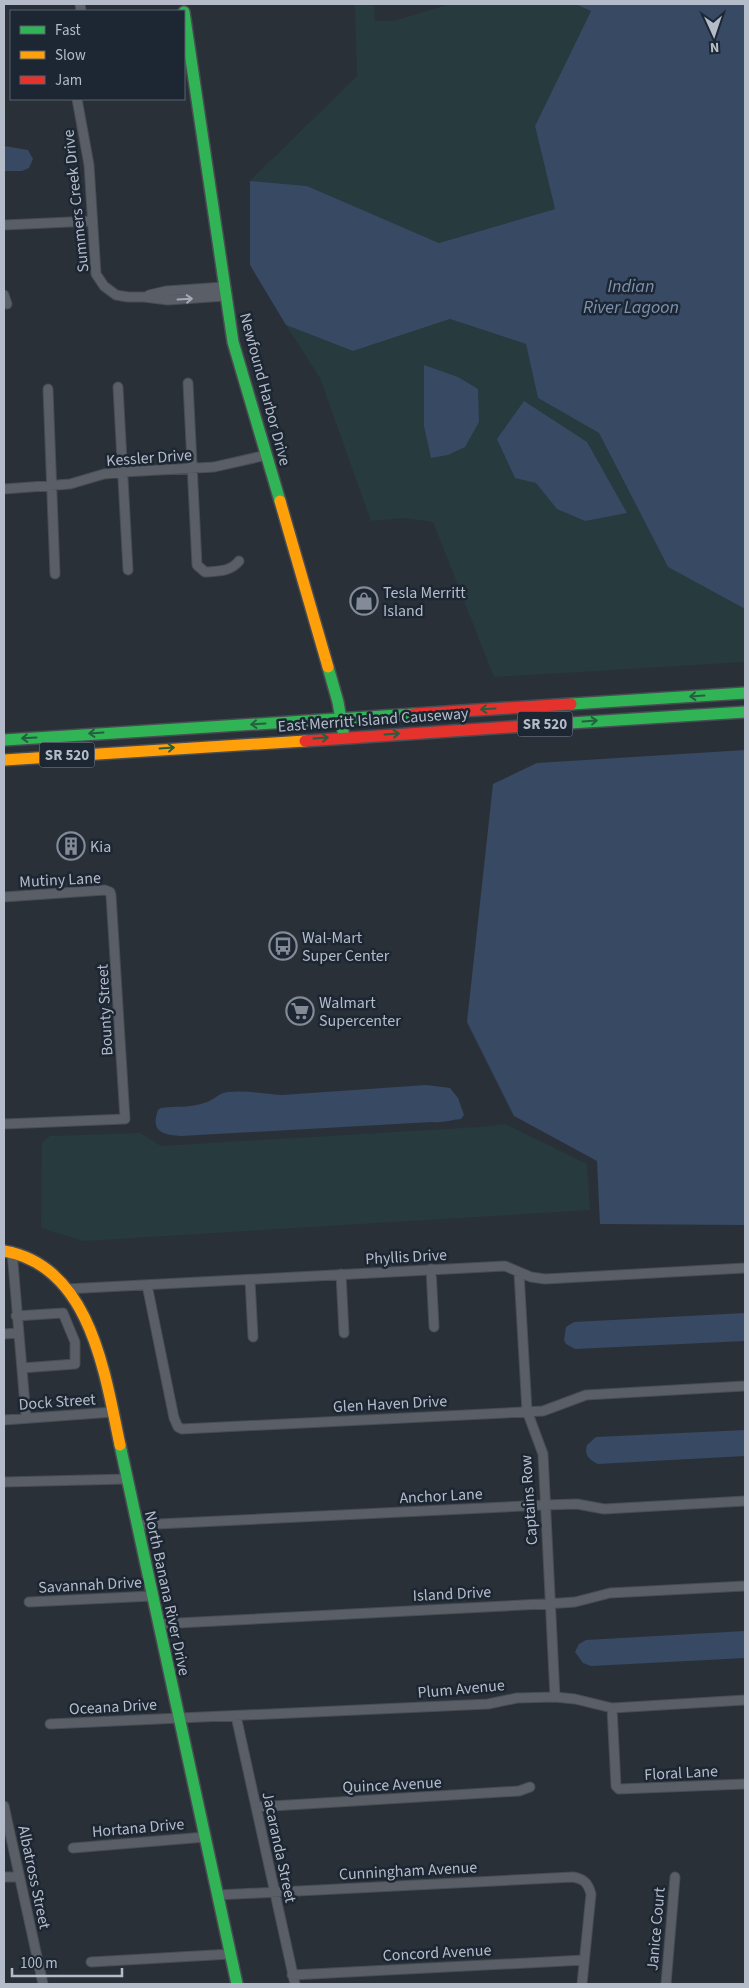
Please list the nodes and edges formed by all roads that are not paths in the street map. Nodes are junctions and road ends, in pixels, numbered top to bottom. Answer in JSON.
{"nodes":[{"id":1,"x":185,"y":19,"type":"edge"},
{"id":2,"x":77,"y":100,"type":"edge"},
{"id":3,"x":92,"y":221,"type":"junction"},
{"id":4,"x":4,"y":225,"type":"edge"},
{"id":5,"x":224,"y":291,"type":"junction"},
{"id":6,"x":188,"y":383,"type":"dead end"},
{"id":7,"x":118,"y":387,"type":"dead end"},
{"id":8,"x":48,"y":389,"type":"dead end"},
{"id":9,"x":267,"y":455,"type":"junction"},
{"id":10,"x":192,"y":468,"type":"junction"},
{"id":11,"x":123,"y":472,"type":"junction"},
{"id":12,"x":53,"y":486,"type":"junction"},
{"id":13,"x":4,"y":489,"type":"edge"},
{"id":14,"x":239,"y":562,"type":"dead end"},
{"id":15,"x":128,"y":570,"type":"dead end"},
{"id":16,"x":55,"y":574,"type":"dead end"},
{"id":17,"x":745,"y":693,"type":"edge"},
{"id":18,"x":745,"y":712,"type":"edge"},
{"id":19,"x":341,"y":718,"type":"junction"},
{"id":20,"x":344,"y":737,"type":"junction"},
{"id":21,"x":4,"y":740,"type":"edge"},
{"id":22,"x":4,"y":760,"type":"edge"},
{"id":23,"x":4,"y":897,"type":"edge"},
{"id":24,"x":113,"y":900,"type":"joint"},
{"id":25,"x":4,"y":1124,"type":"edge"},
{"id":26,"x":8,"y":1251,"type":"edge"},
{"id":27,"x":745,"y":1268,"type":"edge"},
{"id":28,"x":431,"y":1270,"type":"junction"},
{"id":29,"x":519,"y":1273,"type":"junction"},
{"id":30,"x":341,"y":1274,"type":"junction"},
{"id":31,"x":250,"y":1280,"type":"junction"},
{"id":32,"x":147,"y":1285,"type":"junction"},
{"id":33,"x":66,"y":1289,"type":"junction"},
{"id":34,"x":16,"y":1316,"type":"junction"},
{"id":35,"x":434,"y":1327,"type":"dead end"},
{"id":36,"x":18,"y":1333,"type":"junction"},
{"id":37,"x":344,"y":1333,"type":"dead end"},
{"id":38,"x":4,"y":1334,"type":"edge"},
{"id":39,"x":253,"y":1337,"type":"dead end"},
{"id":40,"x":22,"y":1368,"type":"junction"},
{"id":41,"x":745,"y":1386,"type":"edge"},
{"id":42,"x":527,"y":1410,"type":"junction"},
{"id":43,"x":113,"y":1412,"type":"junction"},
{"id":44,"x":26,"y":1417,"type":"junction"},
{"id":45,"x":4,"y":1420,"type":"edge"},
{"id":46,"x":127,"y":1479,"type":"junction"},
{"id":47,"x":4,"y":1482,"type":"edge"},
{"id":48,"x":745,"y":1501,"type":"edge"},
{"id":49,"x":544,"y":1505,"type":"junction"},
{"id":50,"x":137,"y":1525,"type":"junction"},
{"id":51,"x":745,"y":1586,"type":"edge"},
{"id":52,"x":152,"y":1596,"type":"junction"},
{"id":53,"x":29,"y":1602,"type":"dead end"},
{"id":54,"x":549,"y":1603,"type":"junction"},
{"id":55,"x":159,"y":1624,"type":"junction"},
{"id":56,"x":555,"y":1697,"type":"junction"},
{"id":57,"x":745,"y":1700,"type":"edge"},
{"id":58,"x":612,"y":1708,"type":"junction"},
{"id":59,"x":236,"y":1716,"type":"junction"},
{"id":60,"x":178,"y":1717,"type":"junction"},
{"id":61,"x":50,"y":1724,"type":"dead end"},
{"id":62,"x":745,"y":1784,"type":"edge"},
{"id":63,"x":530,"y":1787,"type":"dead end"},
{"id":64,"x":4,"y":1806,"type":"edge"},
{"id":65,"x":256,"y":1807,"type":"junction"},
{"id":66,"x":205,"y":1836,"type":"junction"},
{"id":67,"x":73,"y":1848,"type":"dead end"},
{"id":68,"x":19,"y":1877,"type":"junction"},
{"id":69,"x":675,"y":1877,"type":"dead end"},
{"id":70,"x":4,"y":1878,"type":"edge"},
{"id":71,"x":274,"y":1891,"type":"junction"},
{"id":72,"x":218,"y":1895,"type":"junction"},
{"id":73,"x":231,"y":1954,"type":"junction"},
{"id":74,"x":584,"y":1960,"type":"junction"},
{"id":75,"x":91,"y":1962,"type":"dead end"},
{"id":76,"x":294,"y":1980,"type":"edge"},
{"id":77,"x":43,"y":1984,"type":"edge"},
{"id":78,"x":237,"y":1984,"type":"edge"},
{"id":79,"x":582,"y":1984,"type":"edge"},
{"id":80,"x":666,"y":1984,"type":"edge"}],
"edges":[{"from":1,"to":5,"type":"street","name":"Newfound Harbor Drive"},
{"from":2,"to":3,"type":"street","name":"Summers Creek Drive"},
{"from":3,"to":4,"type":"street"},
{"from":3,"to":5,"type":"street","name":"Summers Creek Drive"},
{"from":5,"to":9,"type":"street","name":"Newfound Harbor Drive"},
{"from":6,"to":10,"type":"street"},
{"from":7,"to":11,"type":"street"},
{"from":8,"to":12,"type":"street"},
{"from":9,"to":10,"type":"street","name":"Kessler Drive"},
{"from":9,"to":19,"type":"street","name":"Newfound Harbor Drive"},
{"from":10,"to":11,"type":"street","name":"Kessler Drive"},
{"from":10,"to":14,"type":"street"},
{"from":11,"to":12,"type":"street","name":"Kessler Drive"},
{"from":11,"to":15,"type":"street"},
{"from":12,"to":13,"type":"street","name":"Kessler Drive"},
{"from":12,"to":16,"type":"street"},
{"from":17,"to":19,"type":"street","name":"East Merritt Island Causeway","number":"SR 520","one_way":true},
{"from":20,"to":18,"type":"street","name":"East Merritt Island Causeway","number":"SR 520","one_way":true},
{"from":19,"to":20,"type":"street","name":"Newfound Harbor Drive"},
{"from":19,"to":21,"type":"street","name":"East Merritt Island Causeway","number":"SR 520","one_way":true},
{"from":22,"to":20,"type":"street","name":"East Merritt Island Causeway","number":"SR 520","one_way":true},
{"from":23,"to":24,"type":"street","name":"Mutiny Lane"},
{"from":24,"to":25,"type":"street","name":"Bounty Street"},
{"from":26,"to":33,"type":"street","name":"North Banana River Drive"},
{"from":26,"to":34,"type":"street"},
{"from":27,"to":29,"type":"street","name":"Phyllis Drive"},
{"from":28,"to":29,"type":"street","name":"Phyllis Drive"},
{"from":28,"to":30,"type":"street","name":"Phyllis Drive"},
{"from":28,"to":35,"type":"street"},
{"from":29,"to":42,"type":"street","name":"Captains Row"},
{"from":30,"to":31,"type":"street","name":"Phyllis Drive"},
{"from":30,"to":37,"type":"street"},
{"from":31,"to":32,"type":"street","name":"Phyllis Drive"},
{"from":31,"to":39,"type":"street"},
{"from":32,"to":33,"type":"street","name":"Phyllis Drive"},
{"from":32,"to":42,"type":"street","name":"Glen Haven Drive"},
{"from":33,"to":43,"type":"street","name":"North Banana River Drive"},
{"from":34,"to":36,"type":"street"},
{"from":34,"to":40,"type":"street"},
{"from":36,"to":38,"type":"street"},
{"from":36,"to":40,"type":"street"},
{"from":40,"to":44,"type":"street"},
{"from":41,"to":42,"type":"street","name":"Glen Haven Drive"},
{"from":42,"to":49,"type":"street","name":"Captains Row"},
{"from":43,"to":44,"type":"street","name":"Dock Street"},
{"from":43,"to":46,"type":"street","name":"North Banana River Drive"},
{"from":44,"to":45,"type":"street","name":"Dock Street"},
{"from":46,"to":47,"type":"street"},
{"from":46,"to":50,"type":"street","name":"North Banana River Drive"},
{"from":48,"to":49,"type":"street","name":"Anchor Lane"},
{"from":49,"to":50,"type":"street","name":"Anchor Lane"},
{"from":49,"to":54,"type":"street","name":"Captains Row"},
{"from":50,"to":52,"type":"street","name":"North Banana River Drive"},
{"from":51,"to":54,"type":"street","name":"Island Drive"},
{"from":52,"to":53,"type":"street","name":"Savannah Drive"},
{"from":52,"to":55,"type":"street","name":"North Banana River Drive"},
{"from":54,"to":55,"type":"street","name":"Island Drive"},
{"from":54,"to":56,"type":"street","name":"Captains Row"},
{"from":55,"to":60,"type":"street","name":"North Banana River Drive"},
{"from":56,"to":58,"type":"street","name":"Plum Avenue"},
{"from":56,"to":59,"type":"street","name":"Plum Avenue"},
{"from":57,"to":58,"type":"street","name":"Plum Avenue"},
{"from":58,"to":62,"type":"street","name":"Floral Lane"},
{"from":59,"to":60,"type":"street","name":"Plum Avenue"},
{"from":59,"to":65,"type":"street","name":"Jacaranda Street"},
{"from":60,"to":61,"type":"street","name":"Oceana Drive"},
{"from":60,"to":66,"type":"street","name":"North Banana River Drive"},
{"from":63,"to":65,"type":"street","name":"Quince Avenue"},
{"from":64,"to":68,"type":"street","name":"Albatross Street"},
{"from":65,"to":71,"type":"street","name":"Jacaranda Street"},
{"from":66,"to":67,"type":"street","name":"Hortana Drive"},
{"from":66,"to":72,"type":"street","name":"North Banana River Drive"},
{"from":68,"to":70,"type":"street"},
{"from":68,"to":77,"type":"street","name":"Albatross Street"},
{"from":69,"to":80,"type":"street","name":"Janice Court"},
{"from":71,"to":72,"type":"street","name":"Cunningham Avenue"},
{"from":71,"to":74,"type":"street","name":"Cunningham Avenue"},
{"from":71,"to":76,"type":"street","name":"Jacaranda Street"},
{"from":72,"to":73,"type":"street","name":"North Banana River Drive"},
{"from":73,"to":75,"type":"street"},
{"from":73,"to":78,"type":"street","name":"North Banana River Drive"},
{"from":74,"to":76,"type":"street","name":"Concord Avenue"},
{"from":74,"to":79,"type":"street"}]}
